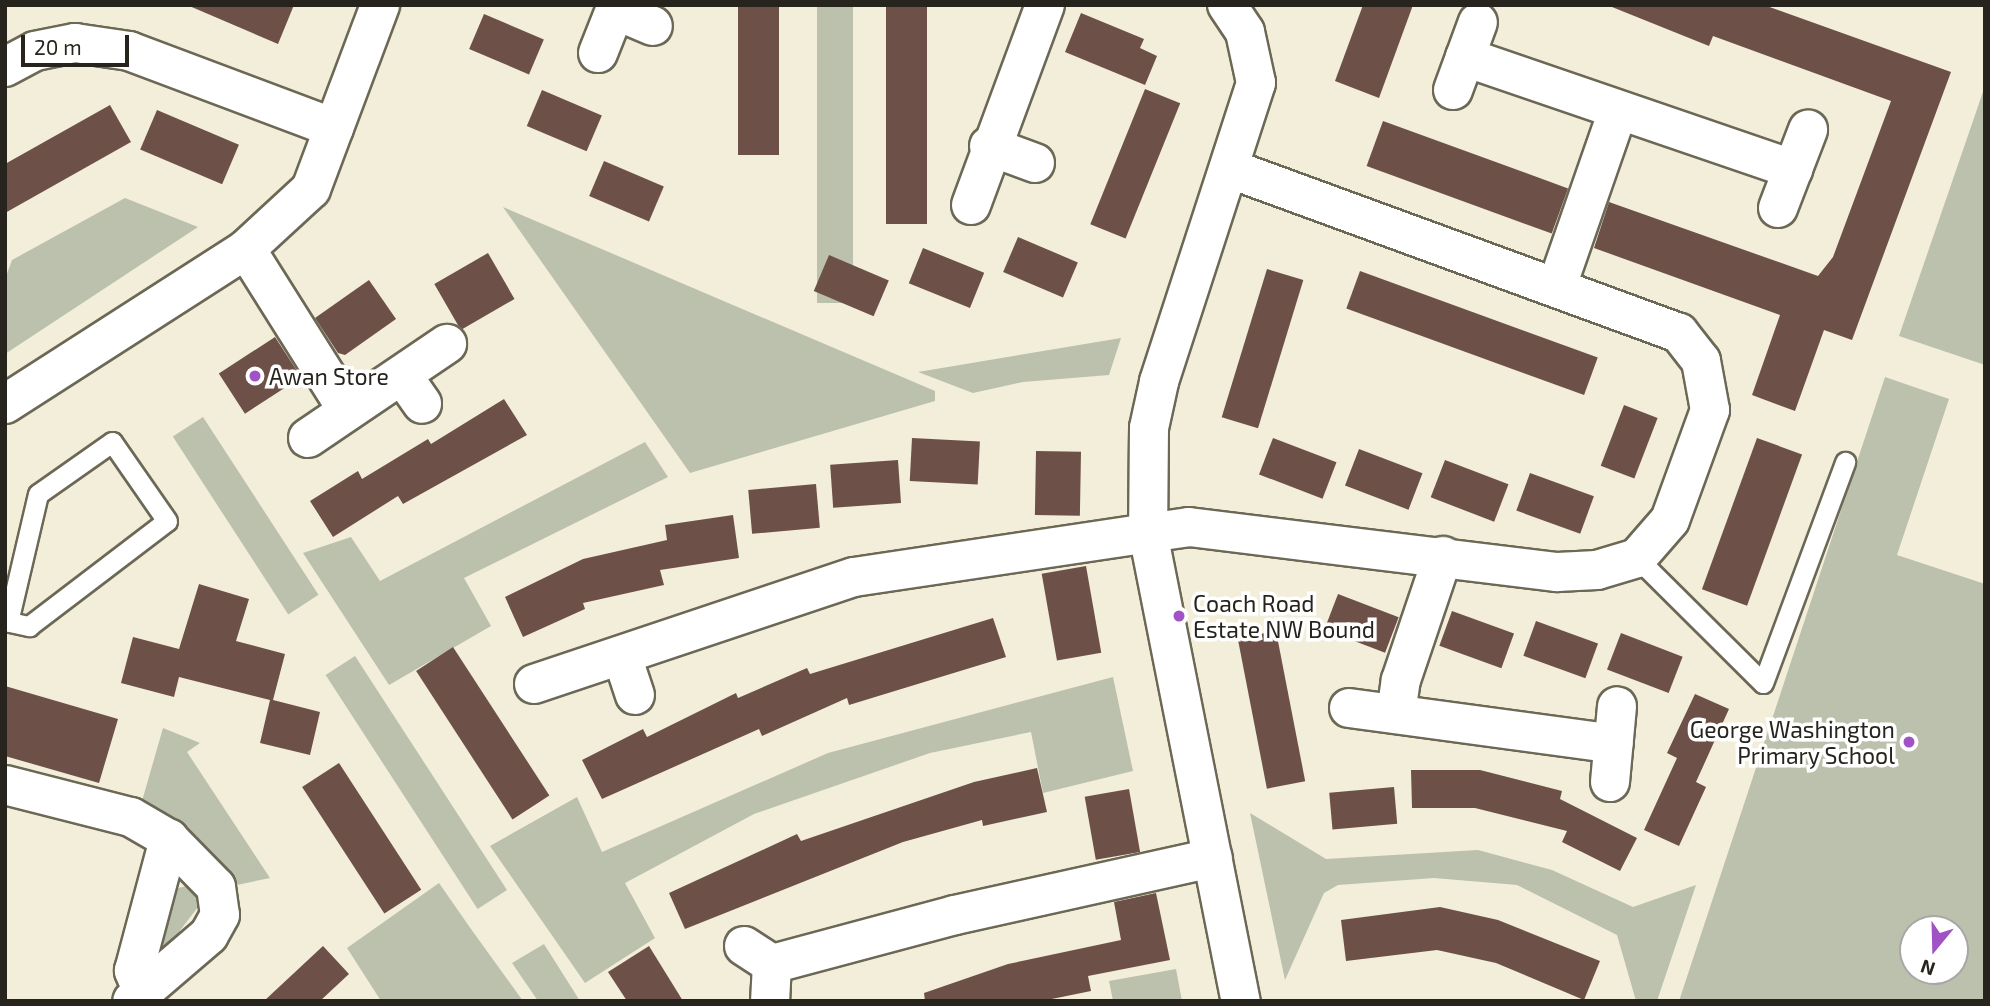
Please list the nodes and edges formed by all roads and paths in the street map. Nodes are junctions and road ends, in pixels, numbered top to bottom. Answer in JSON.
{"nodes":[{"id":1,"x":380,"y":5,"type":"edge"},
{"id":2,"x":1045,"y":5,"type":"edge"},
{"id":3,"x":1227,"y":5,"type":"edge"},
{"id":4,"x":616,"y":7,"type":"edge"},
{"id":5,"x":1478,"y":22,"type":"dead end"},
{"id":6,"x":653,"y":26,"type":"dead end"},
{"id":7,"x":598,"y":53,"type":"dead end"},
{"id":8,"x":5,"y":67,"type":"edge"},
{"id":9,"x":1618,"y":111,"type":"junction"},
{"id":10,"x":334,"y":128,"type":"junction"},
{"id":11,"x":1808,"y":130,"type":"dead end"},
{"id":12,"x":989,"y":145,"type":"junction"},
{"id":13,"x":1035,"y":163,"type":"dead end"},
{"id":14,"x":1229,"y":168,"type":"junction"},
{"id":15,"x":1793,"y":169,"type":"junction"},
{"id":16,"x":971,"y":205,"type":"dead end"},
{"id":17,"x":1778,"y":208,"type":"dead end"},
{"id":18,"x":246,"y":249,"type":"junction"},
{"id":19,"x":1556,"y":286,"type":"junction"},
{"id":20,"x":447,"y":344,"type":"dead end"},
{"id":21,"x":5,"y":404,"type":"edge"},
{"id":22,"x":348,"y":411,"type":"junction"},
{"id":23,"x":308,"y":438,"type":"dead end"},
{"id":24,"x":1844,"y":462,"type":"dead end"},
{"id":25,"x":1148,"y":533,"type":"junction"},
{"id":26,"x":1443,"y":556,"type":"junction"},
{"id":27,"x":1637,"y":558,"type":"junction"},
{"id":28,"x":6,"y":621,"type":"edge"},
{"id":29,"x":622,"y":656,"type":"junction"},
{"id":30,"x":534,"y":684,"type":"dead end"},
{"id":31,"x":635,"y":695,"type":"dead end"},
{"id":32,"x":1617,"y":706,"type":"dead end"},
{"id":33,"x":1349,"y":708,"type":"dead end"},
{"id":34,"x":1396,"y":714,"type":"junction"},
{"id":35,"x":1614,"y":744,"type":"junction"},
{"id":36,"x":1610,"y":782,"type":"dead end"},
{"id":37,"x":5,"y":785,"type":"edge"},
{"id":38,"x":169,"y":839,"type":"junction"},
{"id":39,"x":1213,"y":858,"type":"junction"},
{"id":40,"x":137,"y":995,"type":"edge"},
{"id":41,"x":770,"y":1001,"type":"edge"},
{"id":42,"x":1241,"y":1001,"type":"edge"}],
"edges":[{"from":1,"to":10,"type":"street"},
{"from":2,"to":12,"type":"street"},
{"from":3,"to":14,"type":"street"},
{"from":4,"to":6,"type":"street"},
{"from":4,"to":7,"type":"street"},
{"from":5,"to":9,"type":"street"},
{"from":8,"to":10,"type":"street"},
{"from":9,"to":15,"type":"street"},
{"from":9,"to":19,"type":"street"},
{"from":10,"to":18,"type":"street"},
{"from":11,"to":15,"type":"street"},
{"from":12,"to":13,"type":"street"},
{"from":12,"to":16,"type":"street"},
{"from":14,"to":19,"type":"street"},
{"from":14,"to":25,"type":"street"},
{"from":15,"to":17,"type":"street"},
{"from":18,"to":21,"type":"street"},
{"from":18,"to":22,"type":"street"},
{"from":19,"to":27,"type":"street"},
{"from":20,"to":22,"type":"street"},
{"from":22,"to":23,"type":"street"},
{"from":24,"to":27,"type":"lane"},
{"from":25,"to":26,"type":"street"},
{"from":25,"to":29,"type":"street"},
{"from":25,"to":39,"type":"street"},
{"from":26,"to":27,"type":"street"},
{"from":26,"to":34,"type":"street"},
{"from":28,"to":28,"type":"lane"},
{"from":29,"to":30,"type":"street"},
{"from":29,"to":31,"type":"street"},
{"from":32,"to":35,"type":"street"},
{"from":33,"to":34,"type":"street"},
{"from":34,"to":35,"type":"street"},
{"from":35,"to":36,"type":"street"},
{"from":37,"to":38,"type":"street"},
{"from":38,"to":40,"type":"street"},
{"from":38,"to":40,"type":"street"},
{"from":39,"to":41,"type":"street"},
{"from":39,"to":42,"type":"street"}]}
